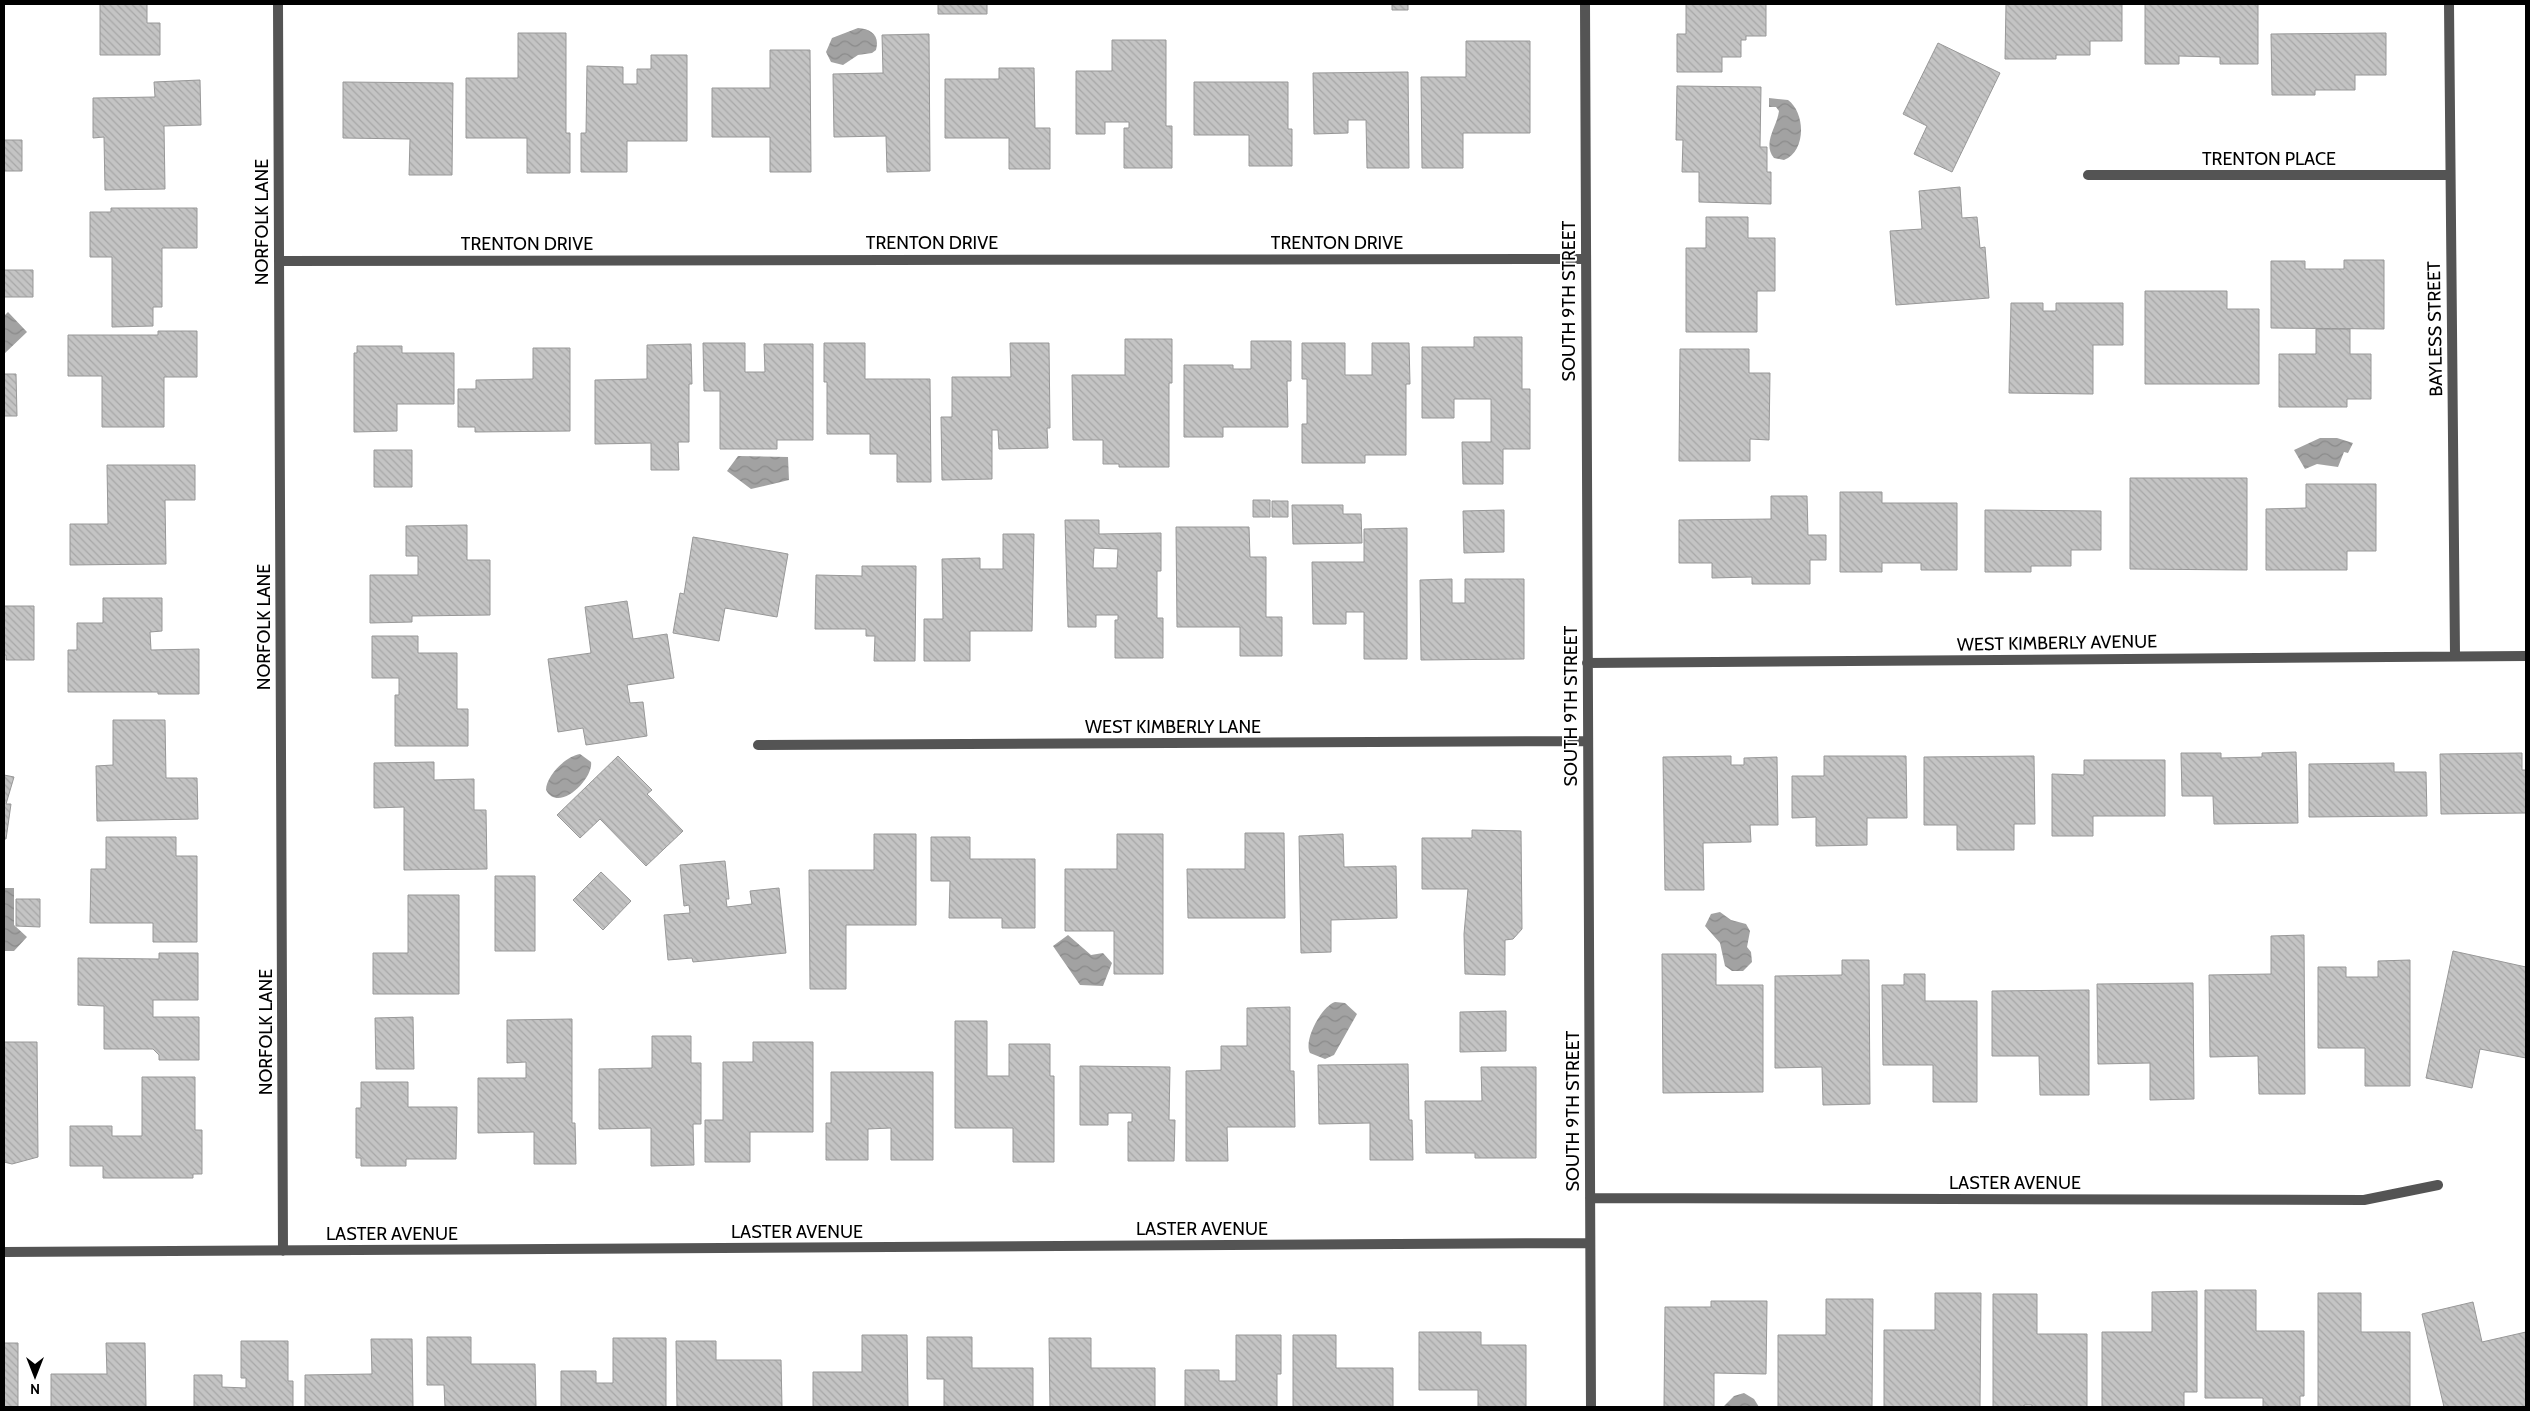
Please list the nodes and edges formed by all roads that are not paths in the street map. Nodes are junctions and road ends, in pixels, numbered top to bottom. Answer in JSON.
{"nodes":[{"id":1,"x":278,"y":4,"type":"edge"},
{"id":2,"x":1586,"y":4,"type":"edge"},
{"id":3,"x":2449,"y":4,"type":"edge"},
{"id":4,"x":2088,"y":175,"type":"dead end"},
{"id":5,"x":2450,"y":175,"type":"junction"},
{"id":6,"x":1585,"y":259,"type":"junction"},
{"id":7,"x":278,"y":261,"type":"junction"},
{"id":8,"x":2455,"y":655,"type":"junction"},
{"id":9,"x":2526,"y":656,"type":"edge"},
{"id":10,"x":1587,"y":663,"type":"junction"},
{"id":11,"x":1588,"y":741,"type":"junction"},
{"id":12,"x":758,"y":745,"type":"dead end"},
{"id":13,"x":2438,"y":1185,"type":"dead end"},
{"id":14,"x":1590,"y":1198,"type":"junction"},
{"id":15,"x":1590,"y":1243,"type":"junction"},
{"id":16,"x":283,"y":1251,"type":"junction"},
{"id":17,"x":4,"y":1252,"type":"edge"},
{"id":18,"x":1591,"y":1407,"type":"edge"}],
"edges":[{"from":1,"to":7,"type":"street","name":"NORFOLK LANE"},
{"from":2,"to":6,"type":"street","name":"SOUTH 9TH STREET"},
{"from":3,"to":5,"type":"street","name":"BAYLESS STREET"},
{"from":4,"to":5,"type":"street","name":"TRENTON PLACE"},
{"from":5,"to":8,"type":"street","name":"BAYLESS STREET"},
{"from":6,"to":7,"type":"street","name":"TRENTON DRIVE"},
{"from":6,"to":10,"type":"street","name":"SOUTH 9TH STREET"},
{"from":7,"to":16,"type":"street","name":"NORFOLK LANE"},
{"from":8,"to":9,"type":"street","name":"WEST KIMBERLY AVENUE"},
{"from":8,"to":10,"type":"street","name":"WEST KIMBERLY AVENUE"},
{"from":10,"to":11,"type":"street","name":"SOUTH 9TH STREET"},
{"from":11,"to":12,"type":"street","name":"WEST KIMBERLY LANE"},
{"from":11,"to":14,"type":"street","name":"SOUTH 9TH STREET"},
{"from":13,"to":14,"type":"street","name":"LASTER AVENUE"},
{"from":14,"to":15,"type":"street","name":"SOUTH 9TH STREET"},
{"from":15,"to":16,"type":"street","name":"LASTER AVENUE"},
{"from":15,"to":18,"type":"street","name":"SOUTH 9TH STREET"},
{"from":16,"to":17,"type":"street","name":"LASTER AVENUE"}]}
